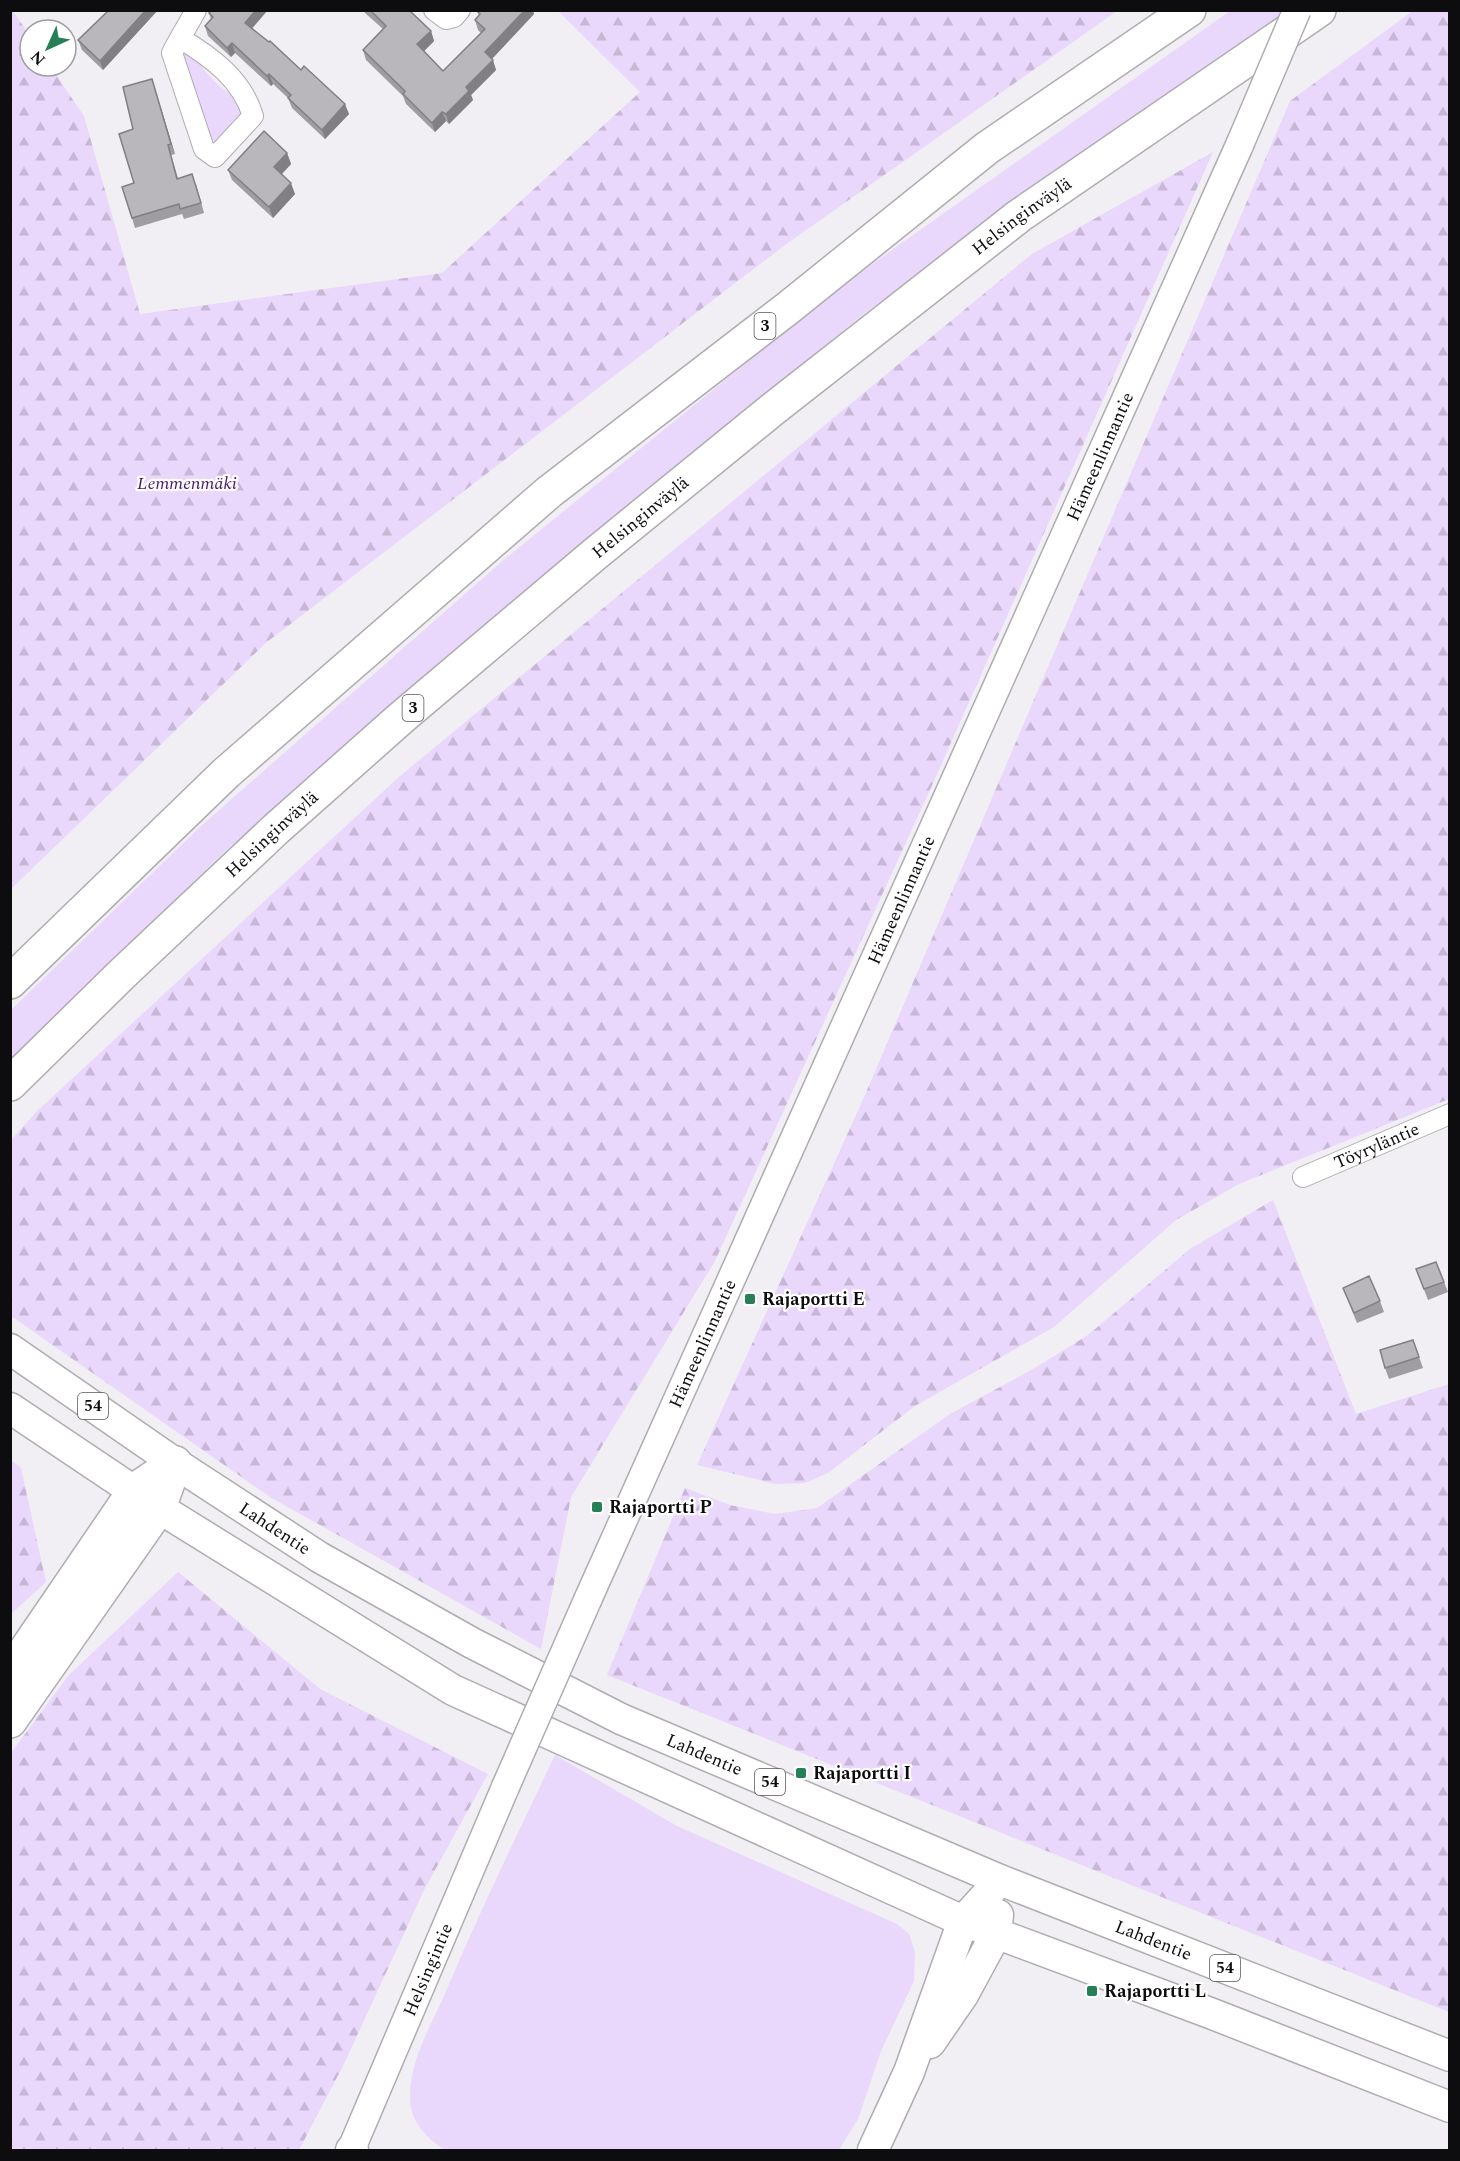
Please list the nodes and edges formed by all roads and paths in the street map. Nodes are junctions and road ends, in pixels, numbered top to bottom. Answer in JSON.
{"nodes":[{"id":1,"x":195,"y":10,"type":"edge"},
{"id":2,"x":434,"y":10,"type":"edge"},
{"id":3,"x":460,"y":10,"type":"edge"},
{"id":4,"x":1189,"y":10,"type":"edge"},
{"id":5,"x":1297,"y":10,"type":"edge"},
{"id":6,"x":1319,"y":10,"type":"edge"},
{"id":7,"x":180,"y":38,"type":"junction"},
{"id":8,"x":10,"y":982,"type":"edge"},
{"id":9,"x":10,"y":1084,"type":"edge"},
{"id":10,"x":1449,"y":1114,"type":"edge"},
{"id":11,"x":1303,"y":1177,"type":"dead end"},
{"id":12,"x":10,"y":1349,"type":"edge"},
{"id":13,"x":10,"y":1408,"type":"edge"},
{"id":14,"x":175,"y":1463,"type":"junction"},
{"id":15,"x":147,"y":1499,"type":"junction"},
{"id":16,"x":10,"y":1673,"type":"edge"},
{"id":17,"x":10,"y":1721,"type":"edge"},
{"id":18,"x":505,"y":1788,"type":"joint"},
{"id":19,"x":1000,"y":1880,"type":"junction"},
{"id":20,"x":963,"y":1921,"type":"junction"},
{"id":21,"x":996,"y":1934,"type":"junction"},
{"id":22,"x":1449,"y":2056,"type":"edge"},
{"id":23,"x":909,"y":2072,"type":"junction"},
{"id":24,"x":1449,"y":2107,"type":"edge"},
{"id":25,"x":352,"y":2150,"type":"edge"},
{"id":26,"x":873,"y":2151,"type":"edge"}],
"edges":[{"from":1,"to":7,"type":"street"},
{"from":2,"to":3,"type":"street"},
{"from":4,"to":8,"type":"highway","number":"3"},
{"from":5,"to":18,"type":"main road","name":"Hämeenlinnantie","bridge":true},
{"from":6,"to":9,"type":"highway","name":"Helsinginväylä","number":"3"},
{"from":7,"to":7,"type":"street"},
{"from":10,"to":11,"type":"street","name":"Töyryläntie"},
{"from":12,"to":14,"type":"main road","name":"Lahdentie","number":"54"},
{"from":13,"to":15,"type":"main road"},
{"from":14,"to":15,"type":"highway"},
{"from":14,"to":19,"type":"main road","name":"Lahdentie","number":"54"},
{"from":15,"to":16,"type":"highway"},
{"from":15,"to":17,"type":"highway"},
{"from":15,"to":20,"type":"main road"},
{"from":18,"to":25,"type":"main road","name":"Helsingintie"},
{"from":19,"to":20,"type":"main road"},
{"from":19,"to":21,"type":"main road"},
{"from":19,"to":22,"type":"main road","name":"Lahdentie","number":"54"},
{"from":20,"to":21,"type":"main road"},
{"from":20,"to":23,"type":"main road"},
{"from":21,"to":23,"type":"main road"},
{"from":21,"to":24,"type":"main road"},
{"from":23,"to":26,"type":"main road"}]}
